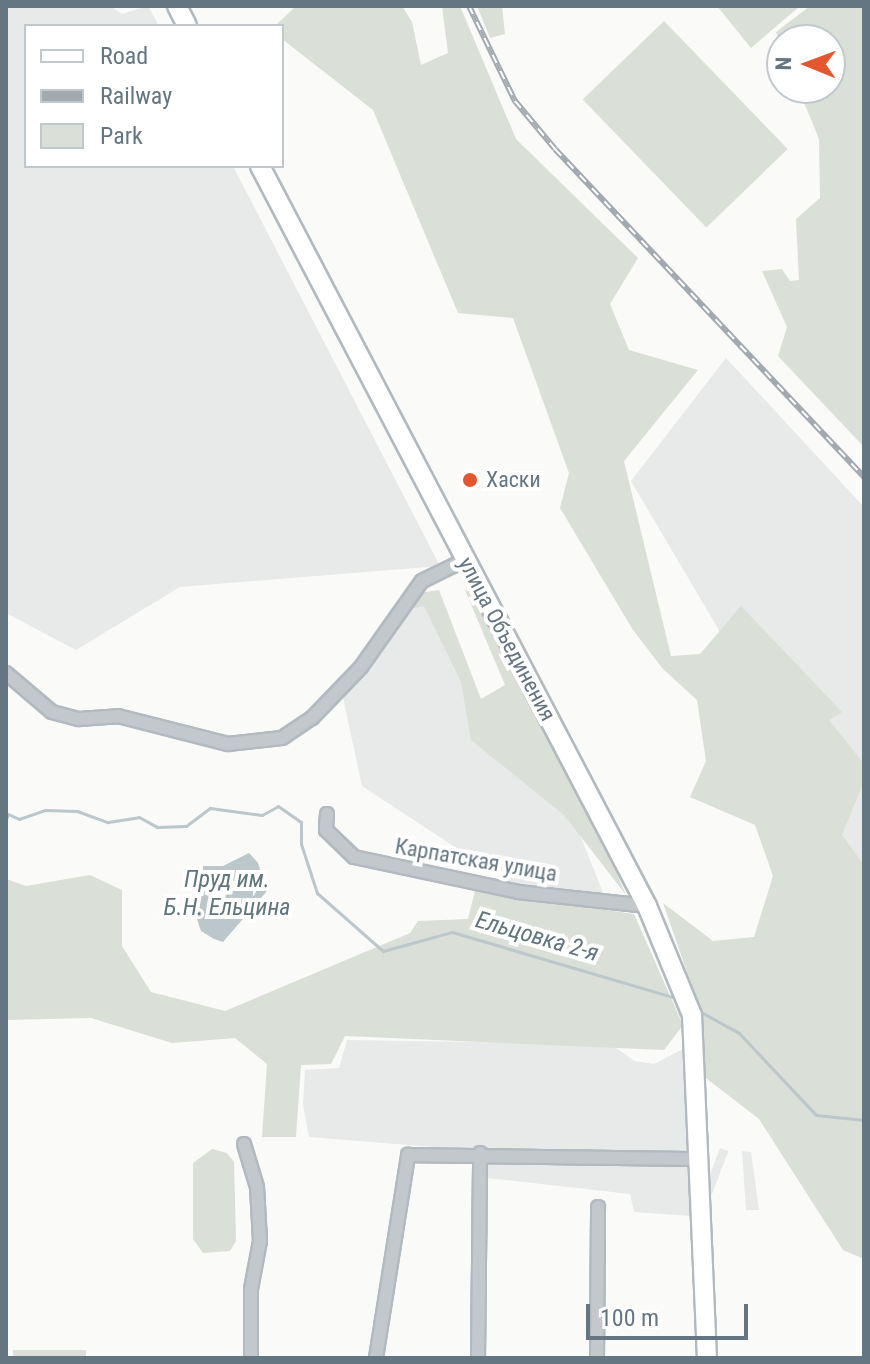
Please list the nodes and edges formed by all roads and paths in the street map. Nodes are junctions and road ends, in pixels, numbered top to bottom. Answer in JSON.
{"nodes":[{"id":1,"x":177,"y":6,"type":"edge"},
{"id":2,"x":186,"y":24,"type":"edge"},
{"id":3,"x":261,"y":168,"type":"edge"},
{"id":4,"x":465,"y":560,"type":"junction"},
{"id":5,"x":6,"y":673,"type":"edge"},
{"id":6,"x":327,"y":814,"type":"dead end"},
{"id":7,"x":647,"y":906,"type":"junction"},
{"id":8,"x":244,"y":1144,"type":"dead end"},
{"id":9,"x":480,"y":1153,"type":"junction"},
{"id":10,"x":700,"y":1159,"type":"junction"},
{"id":11,"x":598,"y":1207,"type":"dead end"},
{"id":12,"x":251,"y":1358,"type":"edge"},
{"id":13,"x":376,"y":1358,"type":"edge"},
{"id":14,"x":478,"y":1358,"type":"edge"},
{"id":15,"x":597,"y":1358,"type":"edge"},
{"id":16,"x":707,"y":1358,"type":"edge"}],
"edges":[{"from":1,"to":2,"type":"main road"},
{"from":3,"to":4,"type":"main road","name":"улица Объединения"},
{"from":4,"to":5,"type":"street"},
{"from":4,"to":7,"type":"main road","name":"улица Объединения"},
{"from":6,"to":7,"type":"street","name":"Карпатская улица"},
{"from":7,"to":10,"type":"main road","name":"улица Объединения"},
{"from":8,"to":12,"type":"street"},
{"from":9,"to":10,"type":"street"},
{"from":9,"to":13,"type":"street"},
{"from":9,"to":14,"type":"street"},
{"from":10,"to":16,"type":"main road","name":"улица Объединения"},
{"from":11,"to":15,"type":"street"}]}
